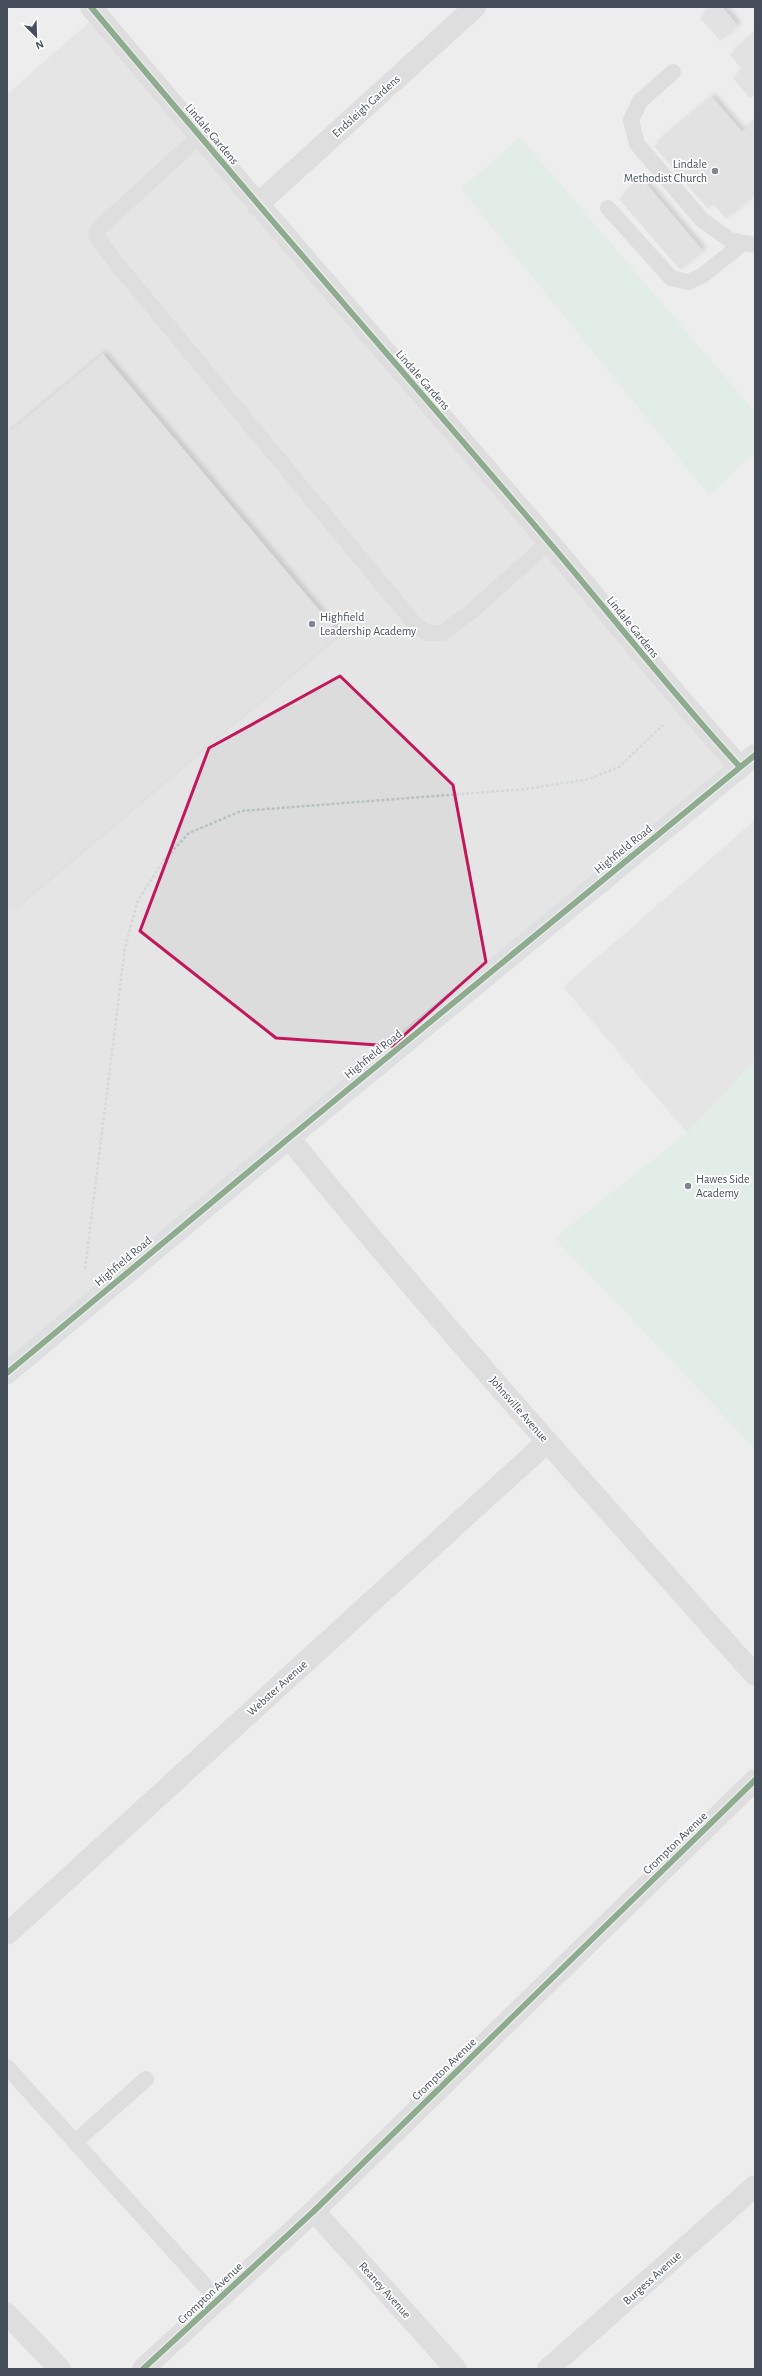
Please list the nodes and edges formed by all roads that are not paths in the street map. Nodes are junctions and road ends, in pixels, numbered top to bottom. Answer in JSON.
{"nodes":[{"id":1,"x":91,"y":7,"type":"edge"},
{"id":2,"x":475,"y":7,"type":"edge"},
{"id":3,"x":673,"y":72,"type":"dead end"},
{"id":4,"x":200,"y":136,"type":"junction"},
{"id":5,"x":257,"y":205,"type":"junction"},
{"id":6,"x":608,"y":208,"type":"dead end"},
{"id":7,"x":749,"y":244,"type":"edge"},
{"id":8,"x":549,"y":542,"type":"junction"},
{"id":9,"x":747,"y":761,"type":"edge"},
{"id":10,"x":289,"y":1138,"type":"junction"},
{"id":11,"x":7,"y":1373,"type":"edge"},
{"id":12,"x":547,"y":1442,"type":"junction"},
{"id":13,"x":755,"y":1675,"type":"edge"},
{"id":14,"x":755,"y":1780,"type":"edge"},
{"id":15,"x":7,"y":1934,"type":"edge"},
{"id":16,"x":7,"y":2067,"type":"edge"},
{"id":17,"x":146,"y":2079,"type":"dead end"},
{"id":18,"x":75,"y":2142,"type":"junction"},
{"id":19,"x":755,"y":2186,"type":"edge"},
{"id":20,"x":314,"y":2211,"type":"junction"},
{"id":21,"x":218,"y":2300,"type":"junction"},
{"id":22,"x":7,"y":2314,"type":"edge"},
{"id":23,"x":60,"y":2369,"type":"edge"},
{"id":24,"x":143,"y":2369,"type":"edge"},
{"id":25,"x":456,"y":2369,"type":"edge"},
{"id":26,"x":548,"y":2369,"type":"edge"}],
"edges":[{"from":1,"to":4,"type":"street","name":"Lindale Gardens"},
{"from":2,"to":5,"type":"street","name":"Endsleigh Gardens"},
{"from":3,"to":7,"type":"lane"},
{"from":4,"to":5,"type":"street","name":"Lindale Gardens"},
{"from":4,"to":8,"type":"lane"},
{"from":5,"to":8,"type":"street","name":"Lindale Gardens"},
{"from":6,"to":7,"type":"lane"},
{"from":8,"to":9,"type":"street","name":"Lindale Gardens"},
{"from":9,"to":10,"type":"street","name":"Highfield Road"},
{"from":10,"to":11,"type":"street","name":"Highfield Road"},
{"from":10,"to":12,"type":"street","name":"Johnsville Avenue"},
{"from":12,"to":13,"type":"street","name":"Johnsville Avenue"},
{"from":12,"to":15,"type":"street","name":"Webster Avenue"},
{"from":14,"to":20,"type":"street","name":"Crompton Avenue"},
{"from":16,"to":18,"type":"lane"},
{"from":17,"to":18,"type":"lane"},
{"from":18,"to":21,"type":"lane"},
{"from":19,"to":26,"type":"street","name":"Burgess Avenue"},
{"from":20,"to":21,"type":"street","name":"Crompton Avenue"},
{"from":20,"to":25,"type":"street","name":"Reaney Avenue"},
{"from":21,"to":24,"type":"street","name":"Crompton Avenue"},
{"from":22,"to":23,"type":"street"}]}
